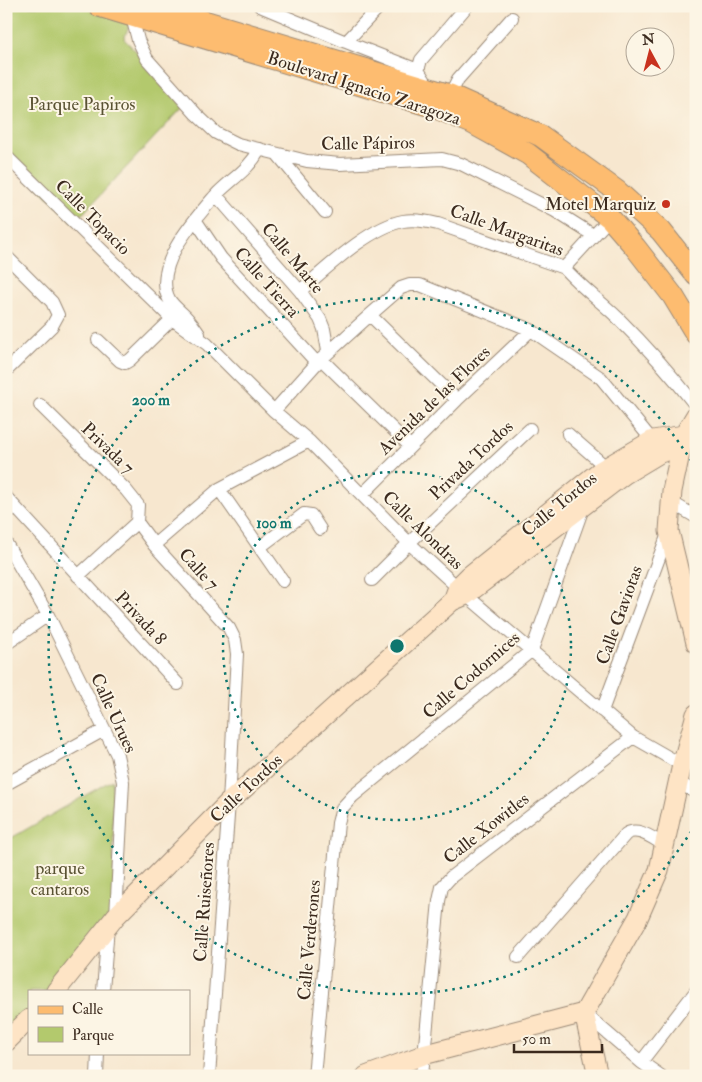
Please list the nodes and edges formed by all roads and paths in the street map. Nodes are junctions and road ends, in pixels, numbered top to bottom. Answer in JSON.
{"nodes":[{"id":1,"x":99,"y":6,"type":"edge"},
{"id":2,"x":154,"y":6,"type":"edge"},
{"id":3,"x":260,"y":6,"type":"edge"},
{"id":4,"x":380,"y":6,"type":"edge"},
{"id":5,"x":467,"y":6,"type":"edge"},
{"id":6,"x":197,"y":13,"type":"edge"},
{"id":7,"x":132,"y":17,"type":"junction"},
{"id":8,"x":512,"y":18,"type":"dead end"},
{"id":9,"x":346,"y":42,"type":"junction"},
{"id":10,"x":418,"y":70,"type":"junction"},
{"id":11,"x":440,"y":92,"type":"junction"},
{"id":12,"x":541,"y":136,"type":"junction"},
{"id":13,"x":260,"y":149,"type":"junction"},
{"id":14,"x":528,"y":154,"type":"junction"},
{"id":15,"x":278,"y":155,"type":"junction"},
{"id":16,"x":6,"y":156,"type":"edge"},
{"id":17,"x":216,"y":195,"type":"junction"},
{"id":18,"x":324,"y":212,"type":"dead end"},
{"id":19,"x":610,"y":218,"type":"junction"},
{"id":20,"x":196,"y":220,"type":"junction"},
{"id":21,"x":593,"y":235,"type":"junction"},
{"id":22,"x":6,"y":256,"type":"edge"},
{"id":23,"x":564,"y":268,"type":"junction"},
{"id":24,"x":696,"y":275,"type":"edge"},
{"id":25,"x":300,"y":291,"type":"junction"},
{"id":26,"x":154,"y":302,"type":"joint"},
{"id":27,"x":370,"y":315,"type":"junction"},
{"id":28,"x":172,"y":320,"type":"junction"},
{"id":29,"x":531,"y":330,"type":"junction"},
{"id":30,"x":696,"y":334,"type":"edge"},
{"id":31,"x":98,"y":340,"type":"dead end"},
{"id":32,"x":206,"y":344,"type":"junction"},
{"id":33,"x":322,"y":358,"type":"junction"},
{"id":34,"x":6,"y":371,"type":"edge"},
{"id":35,"x":457,"y":400,"type":"junction"},
{"id":36,"x":40,"y":405,"type":"dead end"},
{"id":37,"x":696,"y":406,"type":"edge"},
{"id":38,"x":274,"y":411,"type":"junction"},
{"id":39,"x":696,"y":415,"type":"edge"},
{"id":40,"x":530,"y":429,"type":"dead end"},
{"id":41,"x":568,"y":434,"type":"dead end"},
{"id":42,"x":309,"y":441,"type":"junction"},
{"id":43,"x":682,"y":441,"type":"junction"},
{"id":44,"x":410,"y":446,"type":"junction"},
{"id":45,"x":656,"y":446,"type":"junction"},
{"id":46,"x":606,"y":467,"type":"junction"},
{"id":47,"x":219,"y":490,"type":"junction"},
{"id":48,"x":362,"y":495,"type":"junction"},
{"id":49,"x":6,"y":497,"type":"edge"},
{"id":50,"x":671,"y":502,"type":"junction"},
{"id":51,"x":583,"y":506,"type":"junction"},
{"id":52,"x":696,"y":517,"type":"edge"},
{"id":53,"x":137,"y":522,"type":"junction"},
{"id":54,"x":320,"y":529,"type":"dead end"},
{"id":55,"x":669,"y":531,"type":"junction"},
{"id":56,"x":6,"y":543,"type":"edge"},
{"id":57,"x":409,"y":543,"type":"junction"},
{"id":58,"x":154,"y":545,"type":"junction"},
{"id":59,"x":260,"y":547,"type":"junction"},
{"id":60,"x":78,"y":576,"type":"junction"},
{"id":61,"x":283,"y":580,"type":"dead end"},
{"id":62,"x":372,"y":580,"type":"dead end"},
{"id":63,"x":459,"y":594,"type":"junction"},
{"id":64,"x":690,"y":601,"type":"edge"},
{"id":65,"x":48,"y":615,"type":"junction"},
{"id":66,"x":235,"y":640,"type":"joint"},
{"id":67,"x":696,"y":643,"type":"edge"},
{"id":68,"x":6,"y":644,"type":"edge"},
{"id":69,"x":532,"y":650,"type":"junction"},
{"id":70,"x":178,"y":684,"type":"dead end"},
{"id":71,"x":602,"y":711,"type":"junction"},
{"id":72,"x":696,"y":717,"type":"edge"},
{"id":73,"x":104,"y":730,"type":"junction"},
{"id":74,"x":633,"y":737,"type":"junction"},
{"id":75,"x":680,"y":773,"type":"junction"},
{"id":76,"x":6,"y":784,"type":"edge"},
{"id":77,"x":696,"y":793,"type":"edge"},
{"id":78,"x":229,"y":802,"type":"junction"},
{"id":79,"x":342,"y":808,"type":"joint"},
{"id":80,"x":665,"y":845,"type":"junction"},
{"id":81,"x":112,"y":921,"type":"junction"},
{"id":82,"x":518,"y":957,"type":"dead end"},
{"id":83,"x":57,"y":990,"type":"edge"},
{"id":84,"x":103,"y":990,"type":"edge"},
{"id":85,"x":696,"y":991,"type":"edge"},
{"id":86,"x":584,"y":1013,"type":"junction"},
{"id":87,"x":28,"y":1021,"type":"edge"},
{"id":88,"x":6,"y":1042,"type":"edge"},
{"id":89,"x":98,"y":1054,"type":"edge"},
{"id":90,"x":423,"y":1055,"type":"junction"},
{"id":91,"x":641,"y":1062,"type":"junction"},
{"id":92,"x":96,"y":1076,"type":"edge"},
{"id":93,"x":209,"y":1076,"type":"edge"},
{"id":94,"x":314,"y":1076,"type":"edge"},
{"id":95,"x":366,"y":1076,"type":"edge"},
{"id":96,"x":422,"y":1076,"type":"edge"},
{"id":97,"x":598,"y":1076,"type":"edge"},
{"id":98,"x":661,"y":1076,"type":"edge"}],
"edges":[{"from":1,"to":7,"type":"main road","name":"Boulevard Ignacio Zaragoza"},
{"from":2,"to":6,"type":"main road","name":"Boulevard Ignacio Zaragoza"},
{"from":3,"to":9,"type":"street"},
{"from":4,"to":9,"type":"street"},
{"from":5,"to":10,"type":"street"},
{"from":6,"to":11,"type":"main road","name":"Boulevard Ignacio Zaragoza"},
{"from":7,"to":13,"type":"street","name":"Calle Pápiros"},
{"from":7,"to":14,"type":"main road","name":"Boulevard Ignacio Zaragoza"},
{"from":8,"to":11,"type":"street"},
{"from":9,"to":10,"type":"street"},
{"from":10,"to":11,"type":"street"},
{"from":11,"to":12,"type":"main road","name":"Boulevard Ignacio Zaragoza"},
{"from":12,"to":14,"type":"street"},
{"from":12,"to":24,"type":"main road","name":"Boulevard Ignacio Zaragoza"},
{"from":13,"to":15,"type":"street","name":"Calle Pápiros"},
{"from":13,"to":17,"type":"street"},
{"from":14,"to":19,"type":"main road","name":"Boulevard Ignacio Zaragoza"},
{"from":15,"to":18,"type":"street"},
{"from":15,"to":21,"type":"street","name":"Calle Pápiros"},
{"from":16,"to":26,"type":"street","name":"Calle Topacio"},
{"from":17,"to":20,"type":"street"},
{"from":17,"to":25,"type":"street","name":"Calle Marte"},
{"from":19,"to":21,"type":"street"},
{"from":19,"to":30,"type":"main road","name":"Boulevard Ignacio Zaragoza"},
{"from":20,"to":32,"type":"street"},
{"from":20,"to":33,"type":"street","name":"Calle Tierra"},
{"from":21,"to":23,"type":"street"},
{"from":22,"to":34,"type":"street"},
{"from":23,"to":25,"type":"street","name":"Calle Margaritas"},
{"from":23,"to":37,"type":"street","name":"Calle Margaritas"},
{"from":25,"to":33,"type":"street","name":"Calle Marte"},
{"from":26,"to":28,"type":"street","name":"Calle Alondras"},
{"from":27,"to":29,"type":"street"},
{"from":27,"to":33,"type":"street"},
{"from":27,"to":35,"type":"street"},
{"from":28,"to":31,"type":"street"},
{"from":28,"to":32,"type":"street","name":"Calle Alondras"},
{"from":29,"to":35,"type":"street","name":"Avenida de las Flores"},
{"from":29,"to":45,"type":"street"},
{"from":32,"to":38,"type":"street","name":"Calle Alondras"},
{"from":33,"to":38,"type":"street"},
{"from":33,"to":44,"type":"street","name":"Calle Tierra"},
{"from":35,"to":44,"type":"street","name":"Avenida de las Flores"},
{"from":36,"to":53,"type":"street","name":"Privada 7"},
{"from":38,"to":42,"type":"street","name":"Calle Alondras"},
{"from":39,"to":43,"type":"street"},
{"from":40,"to":57,"type":"street","name":"Privada Tordos"},
{"from":41,"to":46,"type":"street"},
{"from":42,"to":47,"type":"street"},
{"from":42,"to":48,"type":"street","name":"Calle Alondras"},
{"from":43,"to":45,"type":"street","name":"Calle Tordos"},
{"from":43,"to":50,"type":"street"},
{"from":44,"to":48,"type":"street","name":"Avenida de las Flores"},
{"from":45,"to":46,"type":"street","name":"Calle Tordos"},
{"from":45,"to":51,"type":"street","name":"Calle Tordos"},
{"from":46,"to":63,"type":"street","name":"Calle Tordos"},
{"from":47,"to":58,"type":"street"},
{"from":47,"to":59,"type":"street"},
{"from":48,"to":57,"type":"street","name":"Calle Alondras"},
{"from":49,"to":60,"type":"street"},
{"from":50,"to":52,"type":"street"},
{"from":50,"to":55,"type":"street"},
{"from":51,"to":63,"type":"street","name":"Calle Tordos"},
{"from":51,"to":69,"type":"street","name":"Calle Codornices"},
{"from":53,"to":58,"type":"street","name":"Calle 7"},
{"from":53,"to":60,"type":"street"},
{"from":54,"to":59,"type":"street"},
{"from":55,"to":64,"type":"street"},
{"from":55,"to":71,"type":"street","name":"Calle Gaviotas"},
{"from":56,"to":65,"type":"street","name":"Calle Urues"},
{"from":57,"to":62,"type":"street","name":"Privada Tordos"},
{"from":57,"to":63,"type":"street","name":"Calle Alondras"},
{"from":58,"to":66,"type":"street","name":"Calle 7"},
{"from":59,"to":61,"type":"street"},
{"from":60,"to":70,"type":"street","name":"Privada 8"},
{"from":63,"to":69,"type":"street","name":"Calle Alondras"},
{"from":63,"to":78,"type":"street","name":"Calle Tordos"},
{"from":64,"to":67,"type":"street"},
{"from":65,"to":68,"type":"street"},
{"from":65,"to":73,"type":"street","name":"Calle Urues"},
{"from":66,"to":78,"type":"street","name":"Calle Ruiseñores"},
{"from":69,"to":71,"type":"street","name":"Calle Alondras"},
{"from":69,"to":79,"type":"street","name":"Calle Codornices"},
{"from":71,"to":74,"type":"street","name":"Calle Alondras"},
{"from":72,"to":75,"type":"street"},
{"from":73,"to":76,"type":"street"},
{"from":73,"to":81,"type":"street","name":"Calle Urues"},
{"from":74,"to":75,"type":"street","name":"Calle Alondras"},
{"from":74,"to":90,"type":"street","name":"Calle Xowitles"},
{"from":75,"to":77,"type":"street","name":"Calle Alondras"},
{"from":75,"to":80,"type":"street"},
{"from":78,"to":81,"type":"street","name":"Calle Tordos"},
{"from":78,"to":93,"type":"street","name":"Calle Ruiseñores"},
{"from":79,"to":94,"type":"street","name":"Calle Verderones"},
{"from":80,"to":82,"type":"street"},
{"from":80,"to":86,"type":"street"},
{"from":81,"to":83,"type":"street","name":"Calle Tordos"},
{"from":81,"to":84,"type":"street","name":"Calle Urues"},
{"from":85,"to":91,"type":"street"},
{"from":86,"to":90,"type":"street"},
{"from":86,"to":91,"type":"street"},
{"from":86,"to":97,"type":"street"},
{"from":87,"to":88,"type":"street"},
{"from":89,"to":92,"type":"street"},
{"from":90,"to":95,"type":"street"},
{"from":90,"to":96,"type":"street","name":"Calle Xowitles"},
{"from":91,"to":98,"type":"street"}]}
